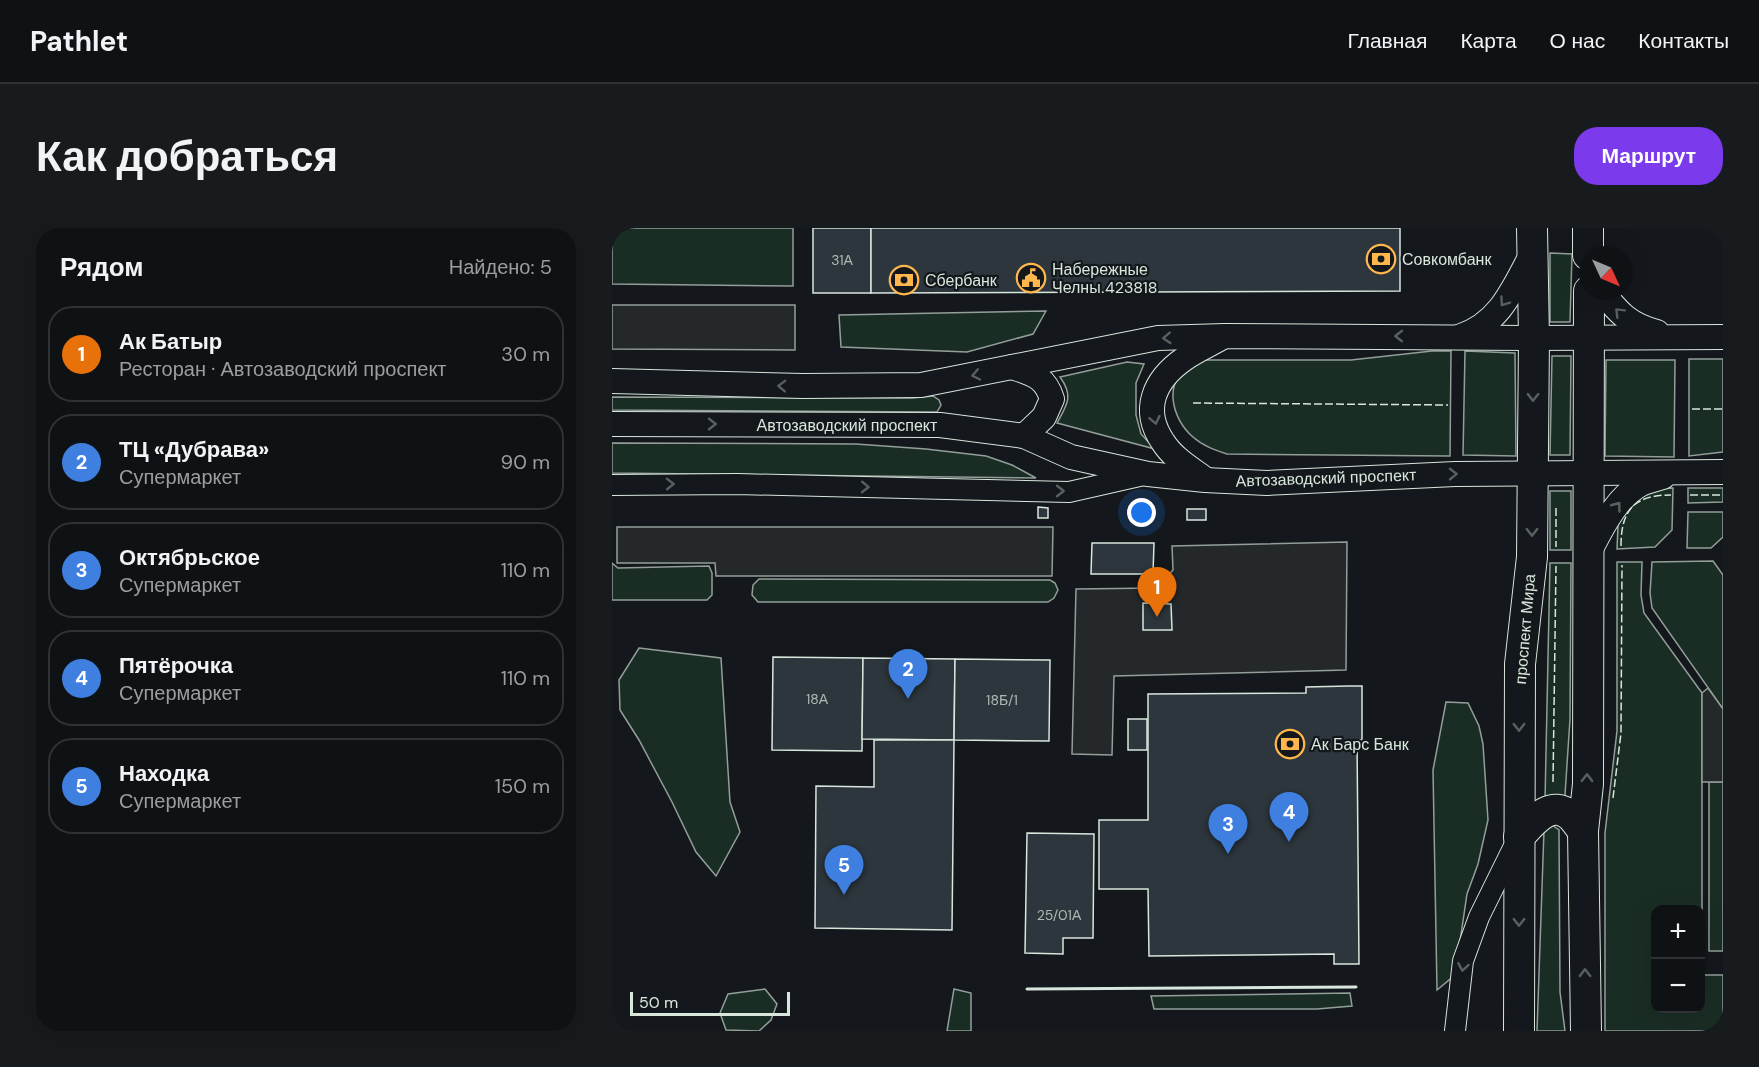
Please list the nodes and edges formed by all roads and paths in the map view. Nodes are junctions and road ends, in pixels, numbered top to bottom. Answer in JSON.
{"nodes":[{"id":1,"x":1532,"y":240,"type":"edge"},
{"id":2,"x":1588,"y":300,"type":"edge"},
{"id":3,"x":1608,"y":300,"type":"edge"},
{"id":4,"x":1226,"y":336,"type":"junction"},
{"id":5,"x":1458,"y":337,"type":"junction"},
{"id":6,"x":1723,"y":337,"type":"edge"},
{"id":7,"x":1534,"y":338,"type":"junction"},
{"id":8,"x":1589,"y":338,"type":"junction"},
{"id":9,"x":1683,"y":338,"type":"junction"},
{"id":10,"x":1012,"y":367,"type":"junction"},
{"id":11,"x":612,"y":381,"type":"edge"},
{"id":12,"x":612,"y":424,"type":"edge"},
{"id":13,"x":1024,"y":436,"type":"junction"},
{"id":14,"x":1588,"y":472,"type":"junction"},
{"id":15,"x":1681,"y":472,"type":"junction"},
{"id":16,"x":1723,"y":472,"type":"edge"},
{"id":17,"x":1148,"y":474,"type":"junction"},
{"id":18,"x":1532,"y":474,"type":"junction"},
{"id":19,"x":1206,"y":480,"type":"junction"},
{"id":20,"x":612,"y":485,"type":"edge"},
{"id":21,"x":1587,"y":556,"type":"junction"},
{"id":22,"x":1583,"y":831,"type":"junction"},
{"id":23,"x":1519,"y":837,"type":"junction"},
{"id":24,"x":1455,"y":1031,"type":"edge"},
{"id":25,"x":1520,"y":1031,"type":"edge"},
{"id":26,"x":1586,"y":1031,"type":"edge"}],
"edges":[{"from":1,"to":5,"type":"street","one_way":true},
{"from":1,"to":7,"type":"main road","name":"проспект Мира"},
{"from":2,"to":8,"type":"main road"},
{"from":9,"to":3,"type":"street","one_way":true},
{"from":5,"to":4,"type":"street","one_way":true},
{"from":4,"to":10,"type":"street","one_way":true},
{"from":4,"to":19,"type":"street","one_way":true},
{"from":5,"to":7,"type":"street"},
{"from":6,"to":9,"type":"street"},
{"from":7,"to":8,"type":"street"},
{"from":7,"to":18,"type":"main road","name":"проспект Мира","one_way":true},
{"from":8,"to":9,"type":"street"},
{"from":8,"to":14,"type":"main road"},
{"from":10,"to":11,"type":"street","one_way":true},
{"from":10,"to":13,"type":"street"},
{"from":12,"to":13,"type":"street","name":"Автозаводский проспект","one_way":true},
{"from":13,"to":17,"type":"street","name":"Автозаводский проспект"},
{"from":14,"to":15,"type":"street","name":"Автозаводский проспект"},
{"from":14,"to":18,"type":"street","name":"Автозаводский проспект"},
{"from":14,"to":21,"type":"main road"},
{"from":15,"to":16,"type":"street","name":"Автозаводский проспект"},
{"from":21,"to":15,"type":"street","one_way":true},
{"from":17,"to":19,"type":"street","name":"Автозаводский проспект"},
{"from":20,"to":17,"type":"street","one_way":true},
{"from":19,"to":18,"type":"street","name":"Автозаводский проспект","one_way":true},
{"from":18,"to":23,"type":"main road","name":"проспект Мира","one_way":true},
{"from":22,"to":21,"type":"main road","one_way":true},
{"from":22,"to":23,"type":"main road"},
{"from":26,"to":22,"type":"main road","one_way":true},
{"from":23,"to":24,"type":"street","one_way":true},
{"from":23,"to":25,"type":"main road","name":"проспект Мира","one_way":true}]}
